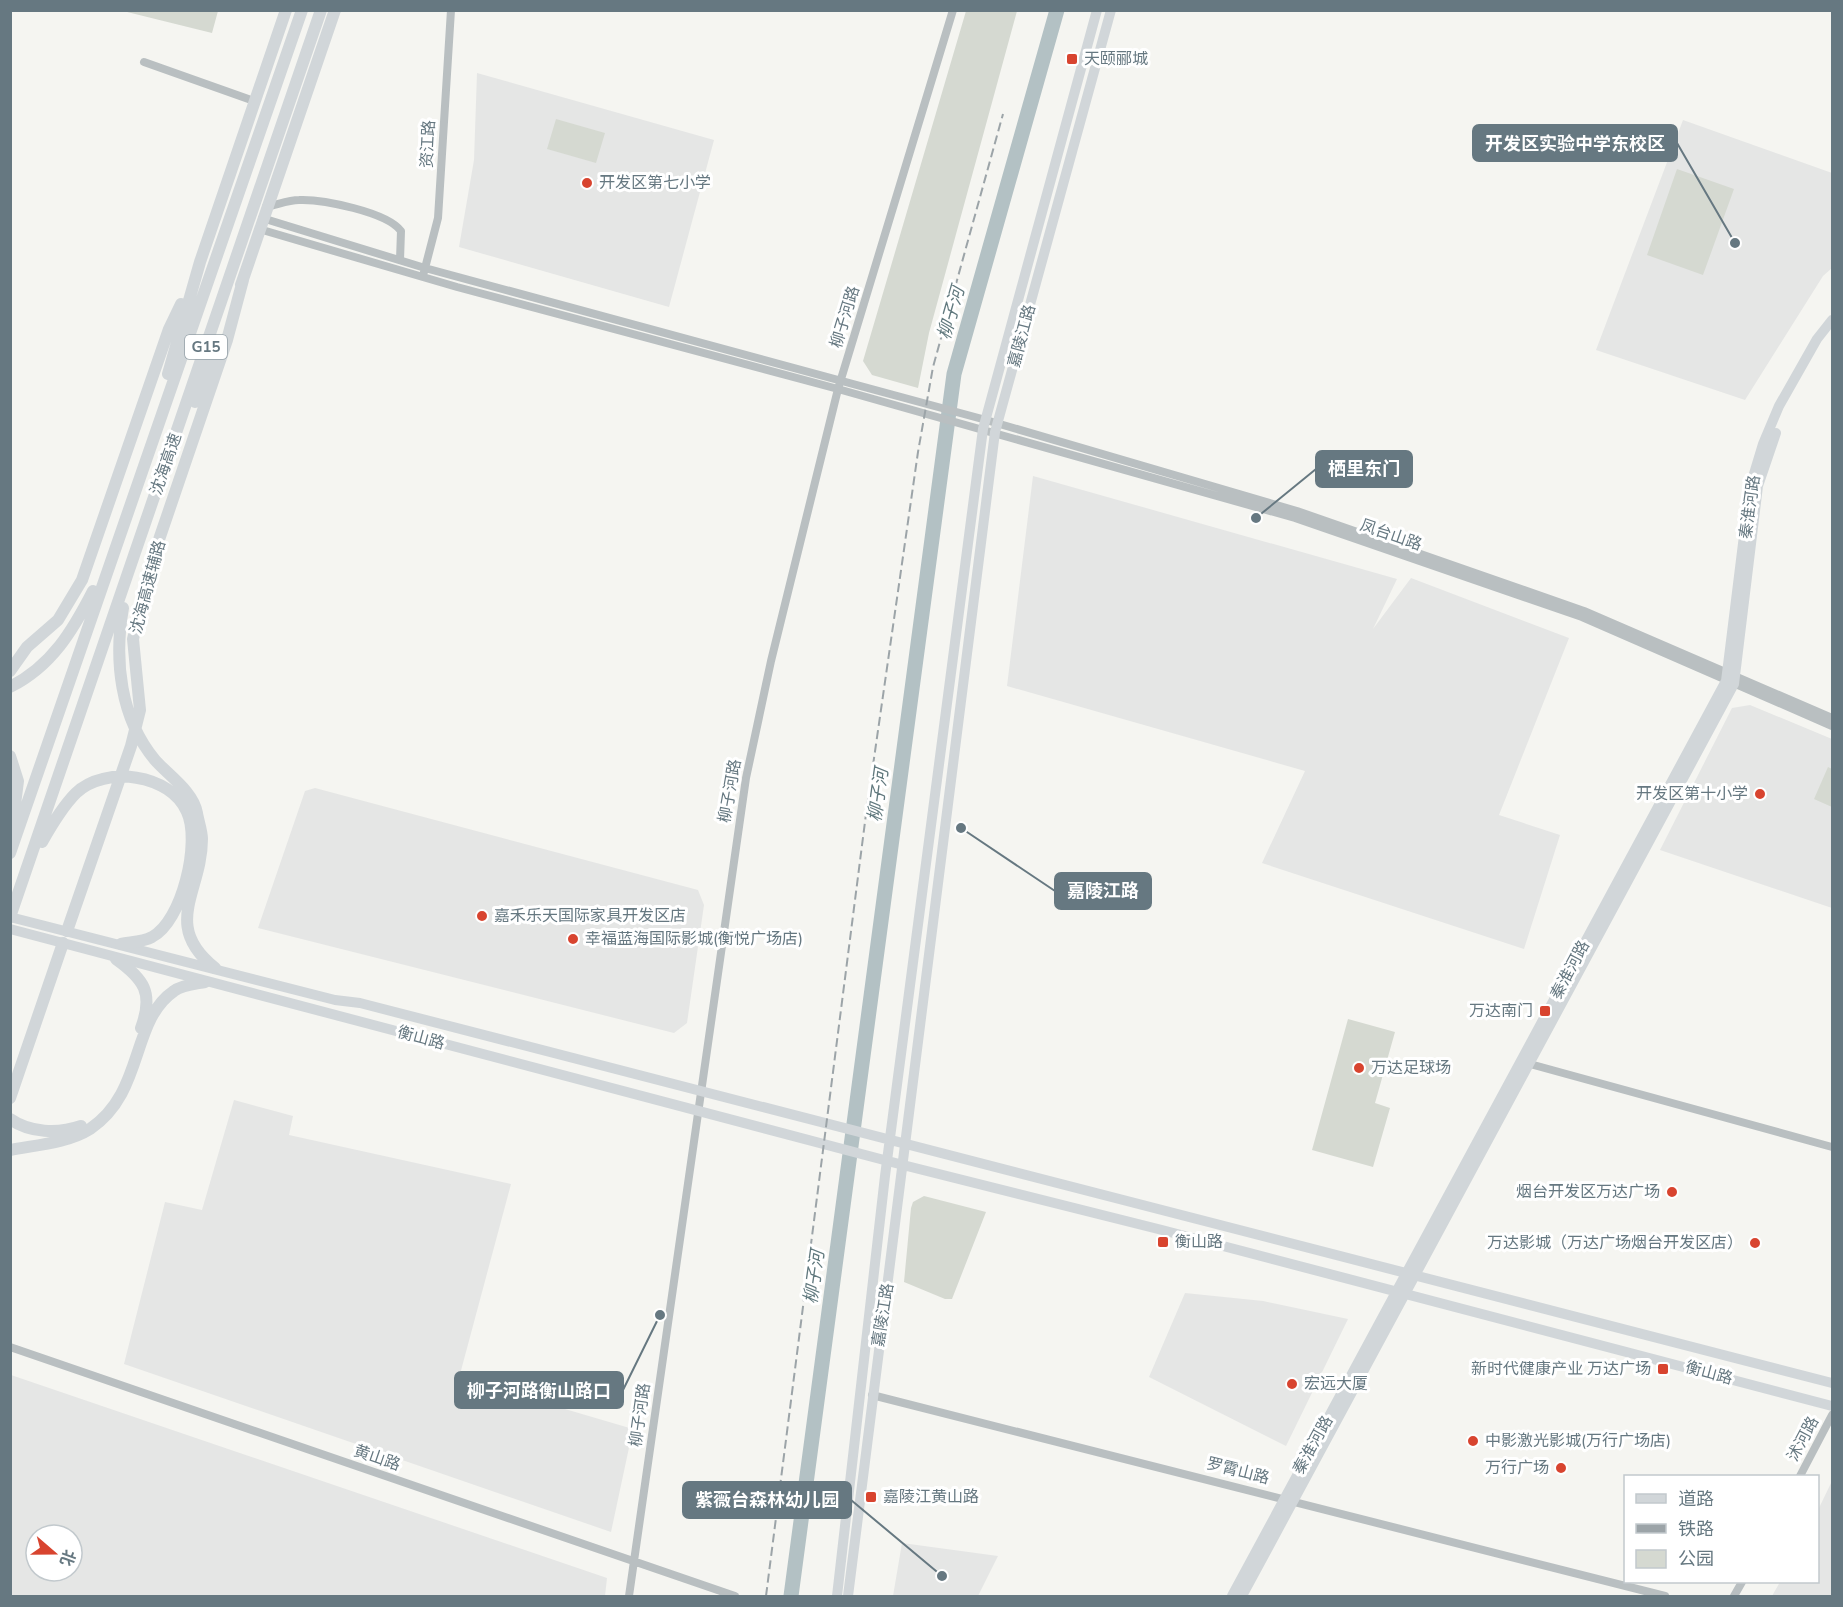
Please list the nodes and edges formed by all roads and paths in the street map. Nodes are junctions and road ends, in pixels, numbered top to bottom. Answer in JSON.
{"nodes":[{"id":1,"x":286,"y":10,"type":"edge"},
{"id":2,"x":302,"y":10,"type":"edge"},
{"id":3,"x":321,"y":10,"type":"edge"},
{"id":4,"x":334,"y":10,"type":"edge"},
{"id":5,"x":451,"y":10,"type":"edge"},
{"id":6,"x":953,"y":10,"type":"edge"},
{"id":7,"x":1097,"y":10,"type":"edge"},
{"id":8,"x":1111,"y":10,"type":"edge"},
{"id":9,"x":144,"y":62,"type":"dead end"},
{"id":10,"x":254,"y":101,"type":"junction"},
{"id":11,"x":262,"y":218,"type":"junction"},
{"id":12,"x":400,"y":260,"type":"junction"},
{"id":13,"x":200,"y":262,"type":"junction"},
{"id":14,"x":424,"y":273,"type":"junction"},
{"id":15,"x":243,"y":280,"type":"junction"},
{"id":16,"x":1833,"y":320,"type":"edge"},
{"id":17,"x":1833,"y":331,"type":"edge"},
{"id":18,"x":840,"y":385,"type":"junction"},
{"id":19,"x":972,"y":421,"type":"junction"},
{"id":20,"x":984,"y":424,"type":"junction"},
{"id":21,"x":997,"y":428,"type":"junction"},
{"id":22,"x":142,"y":470,"type":"junction"},
{"id":23,"x":161,"y":478,"type":"junction"},
{"id":24,"x":121,"y":530,"type":"junction"},
{"id":25,"x":140,"y":538,"type":"junction"},
{"id":26,"x":10,"y":672,"type":"edge"},
{"id":27,"x":1731,"y":679,"type":"junction"},
{"id":28,"x":14,"y":685,"type":"edge"},
{"id":29,"x":1833,"y":718,"type":"edge"},
{"id":30,"x":1833,"y":726,"type":"edge"},
{"id":31,"x":10,"y":756,"type":"edge"},
{"id":32,"x":10,"y":840,"type":"edge"},
{"id":33,"x":10,"y":853,"type":"edge"},
{"id":34,"x":28,"y":869,"type":"junction"},
{"id":35,"x":10,"y":917,"type":"edge"},
{"id":36,"x":10,"y":929,"type":"edge"},
{"id":37,"x":67,"y":931,"type":"junction"},
{"id":38,"x":63,"y":944,"type":"junction"},
{"id":39,"x":121,"y":944,"type":"junction"},
{"id":40,"x":116,"y":959,"type":"junction"},
{"id":41,"x":215,"y":968,"type":"junction"},
{"id":42,"x":205,"y":982,"type":"junction"},
{"id":43,"x":1530,"y":1064,"type":"junction"},
{"id":44,"x":699,"y":1092,"type":"junction"},
{"id":45,"x":10,"y":1098,"type":"edge"},
{"id":46,"x":698,"y":1111,"type":"junction"},
{"id":47,"x":10,"y":1119,"type":"edge"},
{"id":48,"x":66,"y":1134,"type":"junction"},
{"id":49,"x":890,"y":1141,"type":"junction"},
{"id":50,"x":906,"y":1144,"type":"junction"},
{"id":51,"x":1833,"y":1147,"type":"edge"},
{"id":52,"x":10,"y":1150,"type":"edge"},
{"id":53,"x":888,"y":1161,"type":"junction"},
{"id":54,"x":903,"y":1165,"type":"junction"},
{"id":55,"x":1412,"y":1275,"type":"junction"},
{"id":56,"x":1402,"y":1293,"type":"junction"},
{"id":57,"x":10,"y":1347,"type":"edge"},
{"id":58,"x":1833,"y":1383,"type":"edge"},
{"id":59,"x":872,"y":1395,"type":"junction"},
{"id":60,"x":1833,"y":1406,"type":"edge"},
{"id":61,"x":1833,"y":1415,"type":"edge"},
{"id":62,"x":1801,"y":1475,"type":"edge"},
{"id":63,"x":1289,"y":1499,"type":"junction"},
{"id":64,"x":635,"y":1562,"type":"junction"},
{"id":65,"x":629,"y":1596,"type":"edge"},
{"id":66,"x":735,"y":1596,"type":"edge"},
{"id":67,"x":837,"y":1596,"type":"edge"},
{"id":68,"x":848,"y":1596,"type":"edge"},
{"id":69,"x":1232,"y":1596,"type":"edge"},
{"id":70,"x":1242,"y":1596,"type":"edge"},
{"id":71,"x":1665,"y":1596,"type":"edge"}],
"edges":[{"from":1,"to":10,"type":"highway"},
{"from":2,"to":22,"type":"highway","name":"沈海高速","number":"G15"},
{"from":3,"to":23,"type":"highway","name":"沈海高速","number":"G15"},
{"from":4,"to":11,"type":"highway"},
{"from":5,"to":14,"type":"street","name":"资江路"},
{"from":6,"to":18,"type":"street","name":"柳子河路"},
{"from":7,"to":20,"type":"main road","name":"嘉陵江路"},
{"from":8,"to":21,"type":"main road","name":"嘉陵江路"},
{"from":9,"to":10,"type":"street"},
{"from":10,"to":13,"type":"highway"},
{"from":11,"to":12,"type":"street"},
{"from":11,"to":12,"type":"street"},
{"from":11,"to":14,"type":"street"},
{"from":11,"to":15,"type":"highway"},
{"from":12,"to":14,"type":"street"},
{"from":13,"to":22,"type":"highway"},
{"from":13,"to":26,"type":"highway"},
{"from":14,"to":18,"type":"street"},
{"from":15,"to":23,"type":"highway"},
{"from":15,"to":37,"type":"highway","name":"沈海高速辅路"},
{"from":16,"to":27,"type":"main road","name":"秦淮河路"},
{"from":17,"to":27,"type":"main road","name":"秦淮河路"},
{"from":18,"to":19,"type":"street","name":"凤台山路"},
{"from":18,"to":19,"type":"street","name":"凤台山路"},
{"from":18,"to":44,"type":"street","name":"柳子河路"},
{"from":19,"to":20,"type":"street","name":"凤台山路"},
{"from":20,"to":21,"type":"street","name":"凤台山路"},
{"from":20,"to":49,"type":"main road","name":"嘉陵江路"},
{"from":21,"to":27,"type":"street","name":"凤台山路"},
{"from":21,"to":50,"type":"main road","name":"嘉陵江路"},
{"from":22,"to":24,"type":"highway","name":"沈海高速","number":"G15"},
{"from":23,"to":25,"type":"highway","name":"沈海高速","number":"G15"},
{"from":24,"to":28,"type":"highway"},
{"from":24,"to":33,"type":"highway","name":"沈海高速","number":"G15"},
{"from":25,"to":34,"type":"highway","name":"沈海高速","number":"G15"},
{"from":25,"to":41,"type":"highway"},
{"from":27,"to":29,"type":"street","name":"凤台山路"},
{"from":27,"to":30,"type":"street","name":"凤台山路"},
{"from":27,"to":43,"type":"main road","name":"秦淮河路"},
{"from":27,"to":55,"type":"main road","name":"秦淮河路"},
{"from":31,"to":32,"type":"highway"},
{"from":34,"to":35,"type":"highway","name":"沈海高速","number":"G15"},
{"from":34,"to":39,"type":"highway"},
{"from":35,"to":37,"type":"main road"},
{"from":36,"to":38,"type":"main road","name":"衡山路"},
{"from":37,"to":39,"type":"main road"},
{"from":38,"to":40,"type":"main road","name":"衡山路"},
{"from":38,"to":45,"type":"highway"},
{"from":39,"to":41,"type":"main road","name":"衡山路"},
{"from":40,"to":42,"type":"main road","name":"衡山路"},
{"from":40,"to":48,"type":"highway"},
{"from":41,"to":44,"type":"main road","name":"衡山路"},
{"from":42,"to":46,"type":"main road","name":"衡山路"},
{"from":42,"to":48,"type":"highway"},
{"from":43,"to":51,"type":"street"},
{"from":43,"to":55,"type":"main road","name":"秦淮河路"},
{"from":44,"to":46,"type":"street","name":"柳子河路"},
{"from":44,"to":49,"type":"main road","name":"衡山路"},
{"from":46,"to":53,"type":"main road","name":"衡山路"},
{"from":46,"to":64,"type":"street","name":"柳子河路"},
{"from":47,"to":48,"type":"highway"},
{"from":48,"to":52,"type":"highway"},
{"from":49,"to":50,"type":"main road","name":"衡山路"},
{"from":49,"to":53,"type":"main road","name":"嘉陵江路"},
{"from":50,"to":54,"type":"main road","name":"嘉陵江路"},
{"from":50,"to":55,"type":"main road","name":"衡山路"},
{"from":53,"to":54,"type":"main road","name":"衡山路"},
{"from":53,"to":67,"type":"main road","name":"嘉陵江路"},
{"from":54,"to":56,"type":"main road","name":"衡山路"},
{"from":54,"to":59,"type":"main road","name":"嘉陵江路"},
{"from":55,"to":56,"type":"main road","name":"秦淮河路"},
{"from":55,"to":58,"type":"main road","name":"衡山路"},
{"from":56,"to":60,"type":"main road","name":"衡山路"},
{"from":56,"to":63,"type":"main road","name":"秦淮河路"},
{"from":57,"to":64,"type":"street","name":"黄山路"},
{"from":59,"to":63,"type":"street","name":"罗霄山路"},
{"from":59,"to":68,"type":"main road","name":"嘉陵江路"},
{"from":61,"to":62,"type":"street","name":"沭河路"},
{"from":63,"to":69,"type":"main road","name":"秦淮河路"},
{"from":63,"to":70,"type":"main road","name":"秦淮河路"},
{"from":63,"to":71,"type":"street","name":"罗霄山路"},
{"from":64,"to":65,"type":"street","name":"柳子河路"},
{"from":64,"to":66,"type":"street","name":"黄山路"}]}
